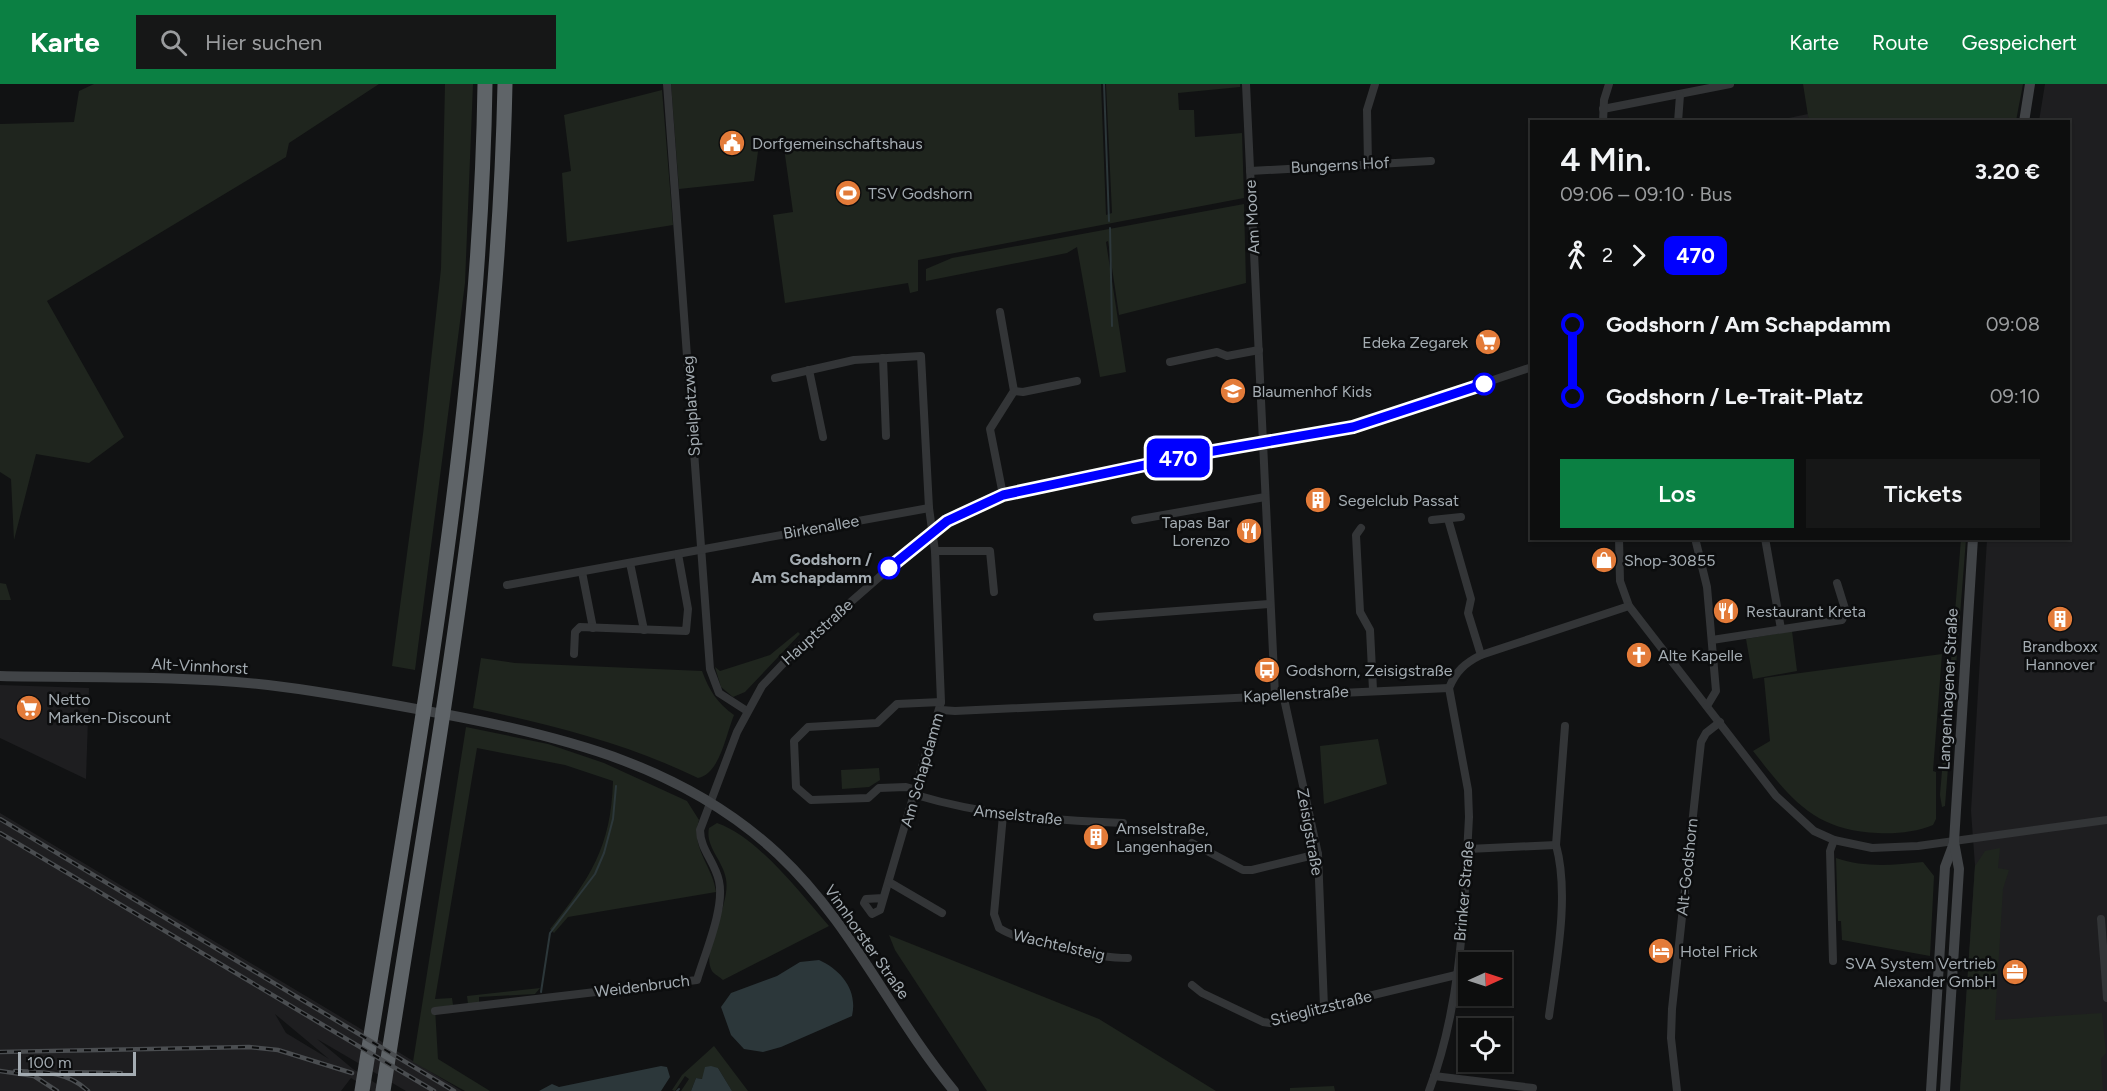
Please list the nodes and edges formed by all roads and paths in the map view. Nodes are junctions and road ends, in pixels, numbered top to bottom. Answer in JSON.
{"nodes":[{"id":1,"x":485,"y":84,"type":"edge"},
{"id":2,"x":505,"y":84,"type":"edge"},
{"id":3,"x":667,"y":84,"type":"edge"},
{"id":4,"x":1246,"y":84,"type":"edge"},
{"id":5,"x":1375,"y":84,"type":"edge"},
{"id":6,"x":1609,"y":84,"type":"edge"},
{"id":7,"x":1730,"y":84,"type":"edge"},
{"id":8,"x":2030,"y":84,"type":"edge"},
{"id":9,"x":1680,"y":95,"type":"junction"},
{"id":10,"x":1603,"y":109,"type":"junction"},
{"id":11,"x":1603,"y":120,"type":"edge"},
{"id":12,"x":1678,"y":120,"type":"edge"},
{"id":13,"x":2024,"y":120,"type":"edge"},
{"id":14,"x":1431,"y":161,"type":"dead end"},
{"id":15,"x":1368,"y":164,"type":"junction"},
{"id":16,"x":1250,"y":171,"type":"junction"},
{"id":17,"x":1000,"y":312,"type":"dead end"},
{"id":18,"x":1259,"y":350,"type":"junction"},
{"id":19,"x":883,"y":358,"type":"junction"},
{"id":20,"x":1170,"y":362,"type":"dead end"},
{"id":21,"x":1530,"y":368,"type":"edge"},
{"id":22,"x":809,"y":370,"type":"junction"},
{"id":23,"x":775,"y":378,"type":"dead end"},
{"id":24,"x":1077,"y":381,"type":"dead end"},
{"id":25,"x":1014,"y":391,"type":"junction"},
{"id":26,"x":886,"y":436,"type":"dead end"},
{"id":27,"x":823,"y":437,"type":"dead end"},
{"id":28,"x":1264,"y":442,"type":"junction"},
{"id":29,"x":1003,"y":495,"type":"junction"},
{"id":30,"x":1265,"y":497,"type":"junction"},
{"id":31,"x":929,"y":508,"type":"junction"},
{"id":32,"x":1461,"y":517,"type":"dead end"},
{"id":33,"x":1135,"y":519,"type":"dead end"},
{"id":34,"x":1448,"y":519,"type":"junction"},
{"id":35,"x":1432,"y":520,"type":"dead end"},
{"id":36,"x":1361,"y":528,"type":"dead end"},
{"id":37,"x":933,"y":530,"type":"junction"},
{"id":38,"x":1618,"y":540,"type":"edge"},
{"id":39,"x":1695,"y":540,"type":"edge"},
{"id":40,"x":1765,"y":540,"type":"edge"},
{"id":41,"x":1973,"y":540,"type":"edge"},
{"id":42,"x":702,"y":549,"type":"junction"},
{"id":43,"x":935,"y":551,"type":"junction"},
{"id":44,"x":678,"y":554,"type":"junction"},
{"id":45,"x":630,"y":563,"type":"junction"},
{"id":46,"x":582,"y":572,"type":"junction"},
{"id":47,"x":1837,"y":583,"type":"dead end"},
{"id":48,"x":507,"y":585,"type":"dead end"},
{"id":49,"x":994,"y":592,"type":"dead end"},
{"id":50,"x":1269,"y":604,"type":"junction"},
{"id":51,"x":1629,"y":606,"type":"junction"},
{"id":52,"x":1097,"y":618,"type":"dead end"},
{"id":53,"x":593,"y":628,"type":"junction"},
{"id":54,"x":1781,"y":629,"type":"junction"},
{"id":55,"x":644,"y":630,"type":"junction"},
{"id":56,"x":1712,"y":640,"type":"junction"},
{"id":57,"x":574,"y":654,"type":"dead end"},
{"id":58,"x":1481,"y":655,"type":"junction"},
{"id":59,"x":0,"y":676,"type":"edge"},
{"id":60,"x":1449,"y":688,"type":"junction"},
{"id":61,"x":1373,"y":690,"type":"junction"},
{"id":62,"x":1279,"y":695,"type":"junction"},
{"id":63,"x":941,"y":706,"type":"junction"},
{"id":64,"x":1707,"y":706,"type":"junction"},
{"id":65,"x":747,"y":711,"type":"junction"},
{"id":66,"x":476,"y":720,"type":"joint"},
{"id":67,"x":1720,"y":722,"type":"junction"},
{"id":68,"x":1564,"y":726,"type":"dead end"},
{"id":69,"x":916,"y":793,"type":"junction"},
{"id":70,"x":710,"y":800,"type":"junction"},
{"id":71,"x":1003,"y":815,"type":"junction"},
{"id":72,"x":2107,"y":820,"type":"edge"},
{"id":73,"x":1123,"y":824,"type":"dead end"},
{"id":74,"x":1834,"y":840,"type":"junction"},
{"id":75,"x":1954,"y":842,"type":"junction"},
{"id":76,"x":1192,"y":843,"type":"dead end"},
{"id":77,"x":1556,"y":845,"type":"junction"},
{"id":78,"x":1468,"y":849,"type":"junction"},
{"id":79,"x":1318,"y":854,"type":"junction"},
{"id":80,"x":889,"y":882,"type":"junction"},
{"id":81,"x":883,"y":898,"type":"dead end"},
{"id":82,"x":942,"y":913,"type":"dead end"},
{"id":83,"x":2101,"y":919,"type":"dead end"},
{"id":84,"x":1128,"y":957,"type":"dead end"},
{"id":85,"x":1833,"y":961,"type":"dead end"},
{"id":86,"x":1456,"y":975,"type":"junction"},
{"id":87,"x":1192,"y":985,"type":"dead end"},
{"id":88,"x":2107,"y":998,"type":"edge"},
{"id":89,"x":1324,"y":1007,"type":"junction"},
{"id":90,"x":435,"y":1011,"type":"dead end"},
{"id":91,"x":1549,"y":1016,"type":"dead end"},
{"id":92,"x":1434,"y":1076,"type":"junction"},
{"id":93,"x":1533,"y":1088,"type":"dead end"},
{"id":94,"x":362,"y":1091,"type":"edge"},
{"id":95,"x":382,"y":1091,"type":"edge"},
{"id":96,"x":954,"y":1091,"type":"edge"},
{"id":97,"x":1429,"y":1091,"type":"edge"},
{"id":98,"x":1677,"y":1091,"type":"edge"},
{"id":99,"x":1931,"y":1091,"type":"edge"},
{"id":100,"x":1945,"y":1091,"type":"edge"}],
"edges":[{"from":1,"to":94,"type":"highway"},
{"from":2,"to":95,"type":"highway"},
{"from":3,"to":42,"type":"street","name":"Spielplatzweg"},
{"from":4,"to":16,"type":"street","name":"Am Moore"},
{"from":5,"to":15,"type":"street"},
{"from":6,"to":10,"type":"street"},
{"from":7,"to":9,"type":"street"},
{"from":8,"to":13,"type":"street"},
{"from":9,"to":10,"type":"street"},
{"from":9,"to":12,"type":"street"},
{"from":10,"to":11,"type":"street"},
{"from":14,"to":15,"type":"street","name":"Bungerns Hof"},
{"from":15,"to":16,"type":"street","name":"Bungerns Hof"},
{"from":16,"to":18,"type":"street","name":"Am Moore"},
{"from":17,"to":25,"type":"street"},
{"from":18,"to":20,"type":"street"},
{"from":18,"to":28,"type":"street","name":"Am Moore"},
{"from":19,"to":22,"type":"street"},
{"from":19,"to":26,"type":"street"},
{"from":19,"to":31,"type":"street","name":"Am Schapdamm"},
{"from":21,"to":28,"type":"street","name":"Hauptstraße"},
{"from":22,"to":23,"type":"street"},
{"from":22,"to":27,"type":"street"},
{"from":24,"to":25,"type":"street"},
{"from":25,"to":29,"type":"street"},
{"from":28,"to":29,"type":"street","name":"Hauptstraße"},
{"from":28,"to":30,"type":"street","name":"Am Moore"},
{"from":29,"to":37,"type":"street","name":"Hauptstraße"},
{"from":30,"to":33,"type":"street"},
{"from":30,"to":50,"type":"street","name":"Am Moore"},
{"from":31,"to":37,"type":"street","name":"Am Schapdamm"},
{"from":31,"to":42,"type":"street","name":"Birkenallee"},
{"from":32,"to":34,"type":"street"},
{"from":34,"to":35,"type":"street"},
{"from":34,"to":58,"type":"street"},
{"from":36,"to":61,"type":"street"},
{"from":37,"to":43,"type":"street","name":"Am Schapdamm"},
{"from":37,"to":65,"type":"street","name":"Hauptstraße"},
{"from":38,"to":51,"type":"street"},
{"from":39,"to":56,"type":"street"},
{"from":40,"to":54,"type":"street"},
{"from":41,"to":75,"type":"street","name":"Langenhagener Straße"},
{"from":42,"to":44,"type":"street","name":"Birkenallee"},
{"from":42,"to":65,"type":"street","name":"Spielplatzweg"},
{"from":43,"to":49,"type":"street"},
{"from":43,"to":63,"type":"street","name":"Am Schapdamm"},
{"from":44,"to":45,"type":"street","name":"Birkenallee"},
{"from":44,"to":55,"type":"street"},
{"from":45,"to":46,"type":"street","name":"Birkenallee"},
{"from":45,"to":55,"type":"street"},
{"from":46,"to":48,"type":"street","name":"Birkenallee"},
{"from":46,"to":53,"type":"street"},
{"from":47,"to":54,"type":"street"},
{"from":50,"to":52,"type":"street"},
{"from":50,"to":62,"type":"street","name":"Am Moore"},
{"from":51,"to":58,"type":"street"},
{"from":51,"to":64,"type":"street"},
{"from":53,"to":55,"type":"street"},
{"from":53,"to":57,"type":"street"},
{"from":54,"to":56,"type":"street"},
{"from":56,"to":64,"type":"street"},
{"from":58,"to":60,"type":"street"},
{"from":59,"to":66,"type":"street","name":"Alt-Vinnhorst"},
{"from":60,"to":61,"type":"street","name":"Kapellenstraße"},
{"from":60,"to":78,"type":"street","name":"Brinker Straße"},
{"from":61,"to":62,"type":"street","name":"Kapellenstraße"},
{"from":62,"to":63,"type":"street","name":"Kapellenstraße"},
{"from":62,"to":79,"type":"street","name":"Zeisigstraße"},
{"from":63,"to":69,"type":"street","name":"Am Schapdamm"},
{"from":63,"to":69,"type":"street","name":"Kapellenstraße"},
{"from":64,"to":67,"type":"street"},
{"from":65,"to":70,"type":"street","name":"Hauptstraße"},
{"from":66,"to":70,"type":"street","name":"Vinnhorster Straße"},
{"from":67,"to":74,"type":"street"},
{"from":67,"to":98,"type":"street","name":"Alt-Godshorn"},
{"from":68,"to":77,"type":"street"},
{"from":69,"to":71,"type":"street","name":"Amselstraße"},
{"from":69,"to":80,"type":"street","name":"Am Schapdamm"},
{"from":70,"to":90,"type":"street","name":"Weidenbruch"},
{"from":70,"to":96,"type":"street","name":"Vinnhorster Straße"},
{"from":71,"to":73,"type":"street","name":"Amselstraße"},
{"from":71,"to":84,"type":"street","name":"Wachtelsteig"},
{"from":72,"to":75,"type":"street"},
{"from":74,"to":75,"type":"street"},
{"from":74,"to":85,"type":"street"},
{"from":75,"to":99,"type":"street","name":"Langenhagener Straße"},
{"from":75,"to":100,"type":"street","name":"Langenhagener Straße"},
{"from":76,"to":79,"type":"street"},
{"from":77,"to":78,"type":"street"},
{"from":77,"to":91,"type":"street"},
{"from":78,"to":86,"type":"street","name":"Brinker Straße"},
{"from":79,"to":89,"type":"street","name":"Zeisigstraße"},
{"from":80,"to":81,"type":"street","name":"Am Schapdamm"},
{"from":80,"to":82,"type":"street"},
{"from":83,"to":88,"type":"street"},
{"from":86,"to":89,"type":"street","name":"Stieglitzstraße"},
{"from":86,"to":92,"type":"street","name":"Brinker Straße"},
{"from":87,"to":89,"type":"street","name":"Stieglitzstraße"},
{"from":92,"to":93,"type":"street"},
{"from":92,"to":97,"type":"street","name":"Brinker Straße"}]}
